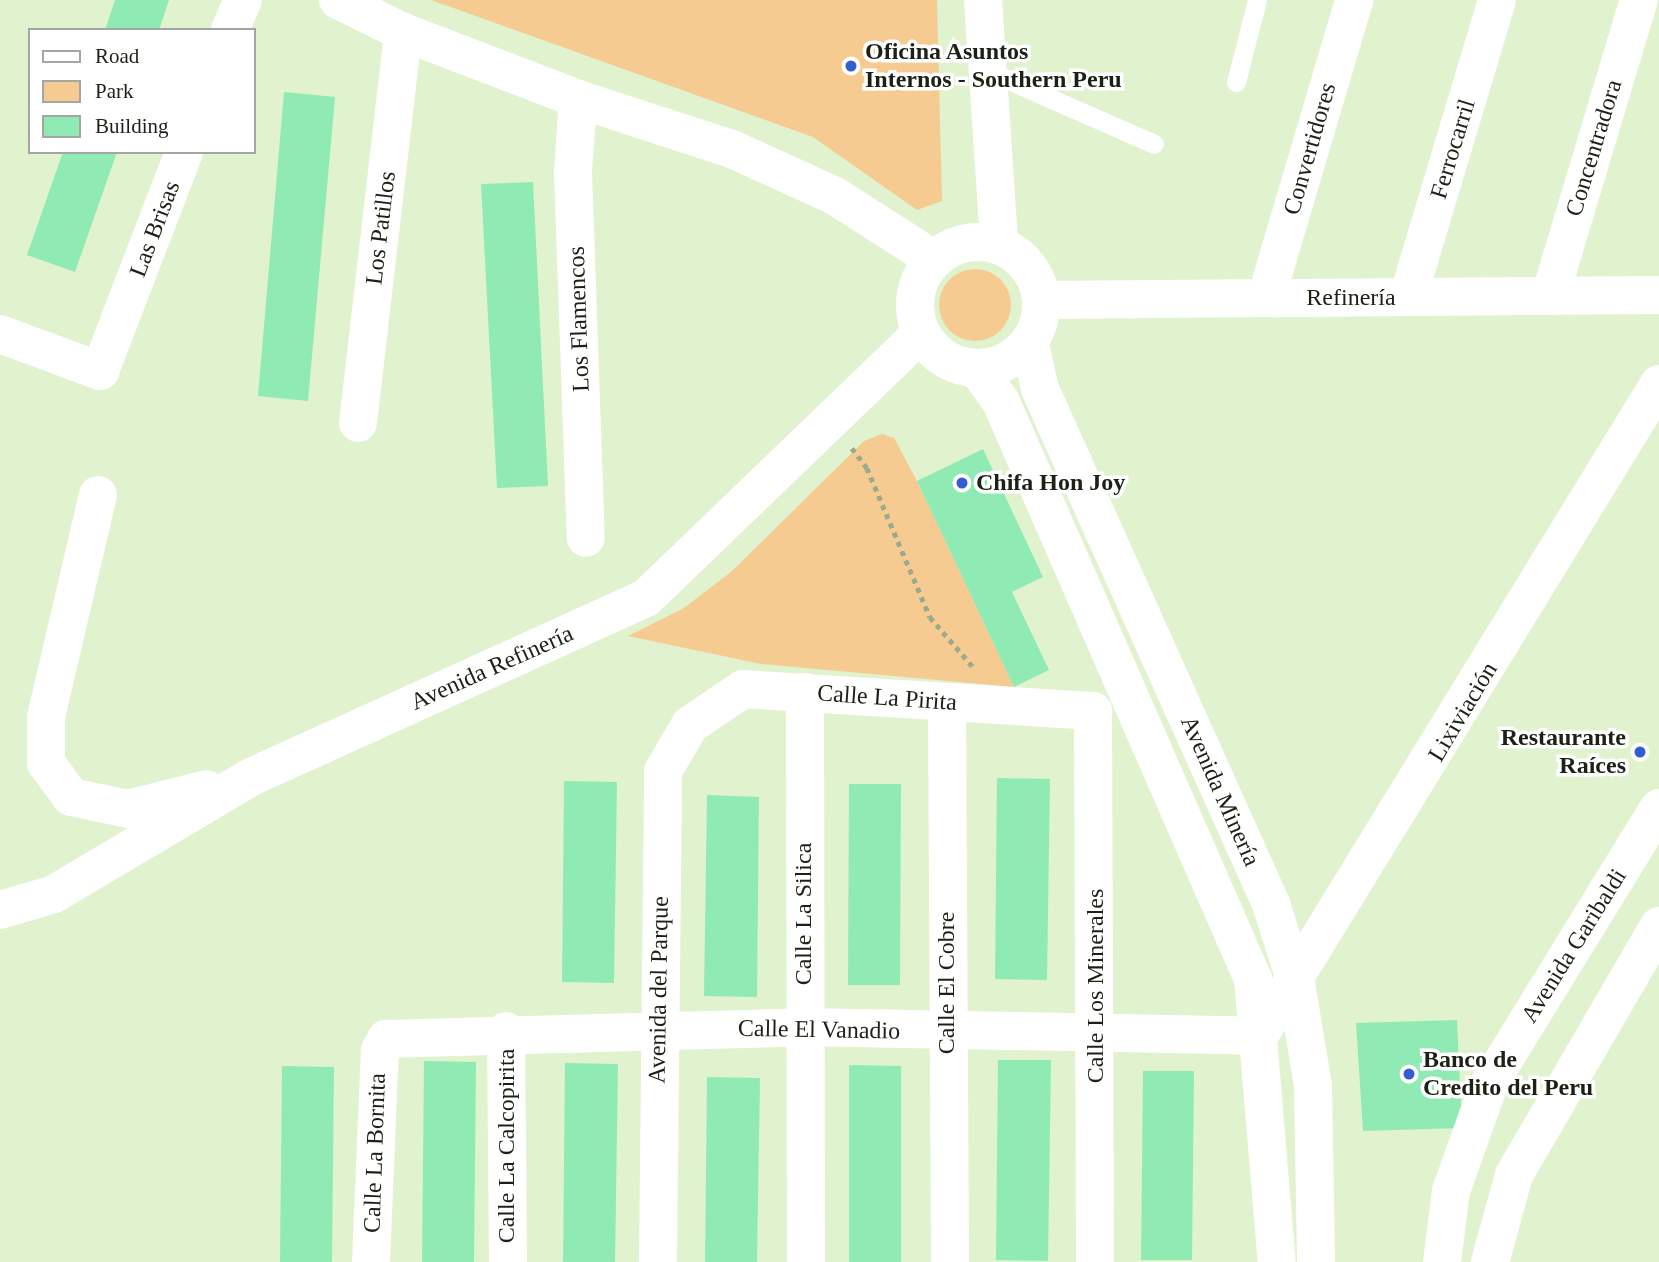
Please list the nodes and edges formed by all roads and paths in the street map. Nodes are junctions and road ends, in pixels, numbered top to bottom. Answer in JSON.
{"nodes":[{"id":1,"x":243,"y":0,"type":"edge"},
{"id":2,"x":338,"y":0,"type":"edge"},
{"id":3,"x":983,"y":0,"type":"edge"},
{"id":4,"x":1257,"y":0,"type":"edge"},
{"id":5,"x":1354,"y":0,"type":"edge"},
{"id":6,"x":1497,"y":0,"type":"edge"},
{"id":7,"x":1639,"y":0,"type":"edge"},
{"id":8,"x":231,"y":28,"type":"edge"},
{"id":9,"x":403,"y":32,"type":"junction"},
{"id":10,"x":988,"y":71,"type":"junction"},
{"id":11,"x":1236,"y":82,"type":"dead end"},
{"id":12,"x":578,"y":99,"type":"junction"},
{"id":13,"x":1154,"y":144,"type":"dead end"},
{"id":14,"x":183,"y":154,"type":"edge"},
{"id":15,"x":999,"y":243,"type":"junction"},
{"id":16,"x":932,"y":258,"type":"junction"},
{"id":17,"x":1659,"y":295,"type":"edge"},
{"id":18,"x":1550,"y":296,"type":"junction"},
{"id":19,"x":1408,"y":297,"type":"junction"},
{"id":20,"x":1266,"y":298,"type":"junction"},
{"id":21,"x":1043,"y":300,"type":"junction"},
{"id":22,"x":0,"y":334,"type":"edge"},
{"id":23,"x":920,"y":334,"type":"junction"},
{"id":24,"x":1030,"y":344,"type":"junction"},
{"id":25,"x":978,"y":370,"type":"junction"},
{"id":26,"x":1659,"y":384,"type":"edge"},
{"id":27,"x":829,"y":418,"type":"junction"},
{"id":28,"x":358,"y":423,"type":"dead end"},
{"id":29,"x":98,"y":495,"type":"dead end"},
{"id":30,"x":586,"y":538,"type":"dead end"},
{"id":31,"x":805,"y":692,"type":"junction"},
{"id":32,"x":947,"y":704,"type":"junction"},
{"id":33,"x":989,"y":705,"type":"junction"},
{"id":34,"x":1093,"y":711,"type":"joint"},
{"id":35,"x":690,"y":725,"type":"joint"},
{"id":36,"x":249,"y":778,"type":"junction"},
{"id":37,"x":1659,"y":808,"type":"edge"},
{"id":38,"x":0,"y":910,"type":"edge"},
{"id":39,"x":1659,"y":926,"type":"edge"},
{"id":40,"x":1296,"y":983,"type":"junction"},
{"id":41,"x":803,"y":1027,"type":"junction"},
{"id":42,"x":657,"y":1030,"type":"junction"},
{"id":43,"x":506,"y":1031,"type":"junction"},
{"id":44,"x":947,"y":1032,"type":"junction"},
{"id":45,"x":1097,"y":1034,"type":"junction"},
{"id":46,"x":1259,"y":1036,"type":"junction"},
{"id":47,"x":382,"y":1044,"type":"joint"},
{"id":48,"x":371,"y":1262,"type":"edge"},
{"id":49,"x":508,"y":1262,"type":"edge"},
{"id":50,"x":658,"y":1262,"type":"edge"},
{"id":51,"x":806,"y":1262,"type":"edge"},
{"id":52,"x":950,"y":1262,"type":"edge"},
{"id":53,"x":1095,"y":1262,"type":"edge"},
{"id":54,"x":1278,"y":1262,"type":"edge"},
{"id":55,"x":1316,"y":1262,"type":"edge"},
{"id":56,"x":1441,"y":1262,"type":"edge"},
{"id":57,"x":1490,"y":1262,"type":"edge"}],
"edges":[{"from":1,"to":8,"type":"street"},
{"from":2,"to":9,"type":"street"},
{"from":3,"to":10,"type":"street"},
{"from":4,"to":11,"type":"lane"},
{"from":5,"to":20,"type":"street","name":"Convertidores"},
{"from":6,"to":19,"type":"street","name":"Ferrocarril"},
{"from":7,"to":18,"type":"street","name":"Concentradora"},
{"from":9,"to":12,"type":"street"},
{"from":9,"to":28,"type":"street","name":"Los Patillos"},
{"from":10,"to":13,"type":"lane"},
{"from":10,"to":15,"type":"street"},
{"from":12,"to":16,"type":"street"},
{"from":12,"to":30,"type":"street","name":"Los Flamencos"},
{"from":14,"to":22,"type":"street","name":"Las Brisas"},
{"from":15,"to":16,"type":"street"},
{"from":15,"to":21,"type":"street"},
{"from":16,"to":23,"type":"street"},
{"from":17,"to":18,"type":"street","name":"Refinería"},
{"from":18,"to":19,"type":"street","name":"Refinería"},
{"from":19,"to":20,"type":"street","name":"Refinería"},
{"from":20,"to":21,"type":"street","name":"Refinería"},
{"from":21,"to":24,"type":"street"},
{"from":23,"to":25,"type":"street"},
{"from":23,"to":27,"type":"street","name":"Avenida Refinería"},
{"from":24,"to":25,"type":"street"},
{"from":24,"to":40,"type":"street","name":"Avenida Minería"},
{"from":25,"to":46,"type":"street","name":"Avenida Minería"},
{"from":26,"to":40,"type":"street","name":"Lixiviación"},
{"from":27,"to":33,"type":"path"},
{"from":27,"to":36,"type":"street","name":"Avenida Refinería"},
{"from":29,"to":36,"type":"street"},
{"from":31,"to":32,"type":"street","name":"Calle La Pirita"},
{"from":31,"to":35,"type":"street","name":"Calle La Pirita"},
{"from":31,"to":41,"type":"street","name":"Calle La Silica"},
{"from":32,"to":33,"type":"street","name":"Calle La Pirita"},
{"from":32,"to":44,"type":"street","name":"Calle El Cobre"},
{"from":33,"to":34,"type":"street","name":"Calle La Pirita"},
{"from":34,"to":45,"type":"street","name":"Calle Los Minerales"},
{"from":35,"to":42,"type":"street","name":"Avenida del Parque"},
{"from":36,"to":38,"type":"street","name":"Avenida Refinería"},
{"from":37,"to":56,"type":"street","name":"Avenida Garibaldi"},
{"from":39,"to":57,"type":"street"},
{"from":40,"to":46,"type":"street","name":"Lixiviación"},
{"from":40,"to":55,"type":"street","name":"Avenida Minería"},
{"from":41,"to":42,"type":"street","name":"Calle El Vanadio"},
{"from":41,"to":44,"type":"street","name":"Calle El Vanadio"},
{"from":41,"to":51,"type":"street","name":"Calle La Silica"},
{"from":42,"to":43,"type":"street","name":"Calle El Vanadio"},
{"from":42,"to":50,"type":"street","name":"Avenida del Parque"},
{"from":43,"to":47,"type":"street","name":"Calle El Vanadio"},
{"from":43,"to":49,"type":"street","name":"Calle La Calcopirita"},
{"from":44,"to":45,"type":"street","name":"Calle El Vanadio"},
{"from":44,"to":52,"type":"street","name":"Calle El Cobre"},
{"from":45,"to":46,"type":"street","name":"Calle El Vanadio"},
{"from":45,"to":53,"type":"street","name":"Calle Los Minerales"},
{"from":46,"to":54,"type":"street","name":"Avenida Minería"},
{"from":47,"to":48,"type":"street","name":"Calle La Bornita"}]}
